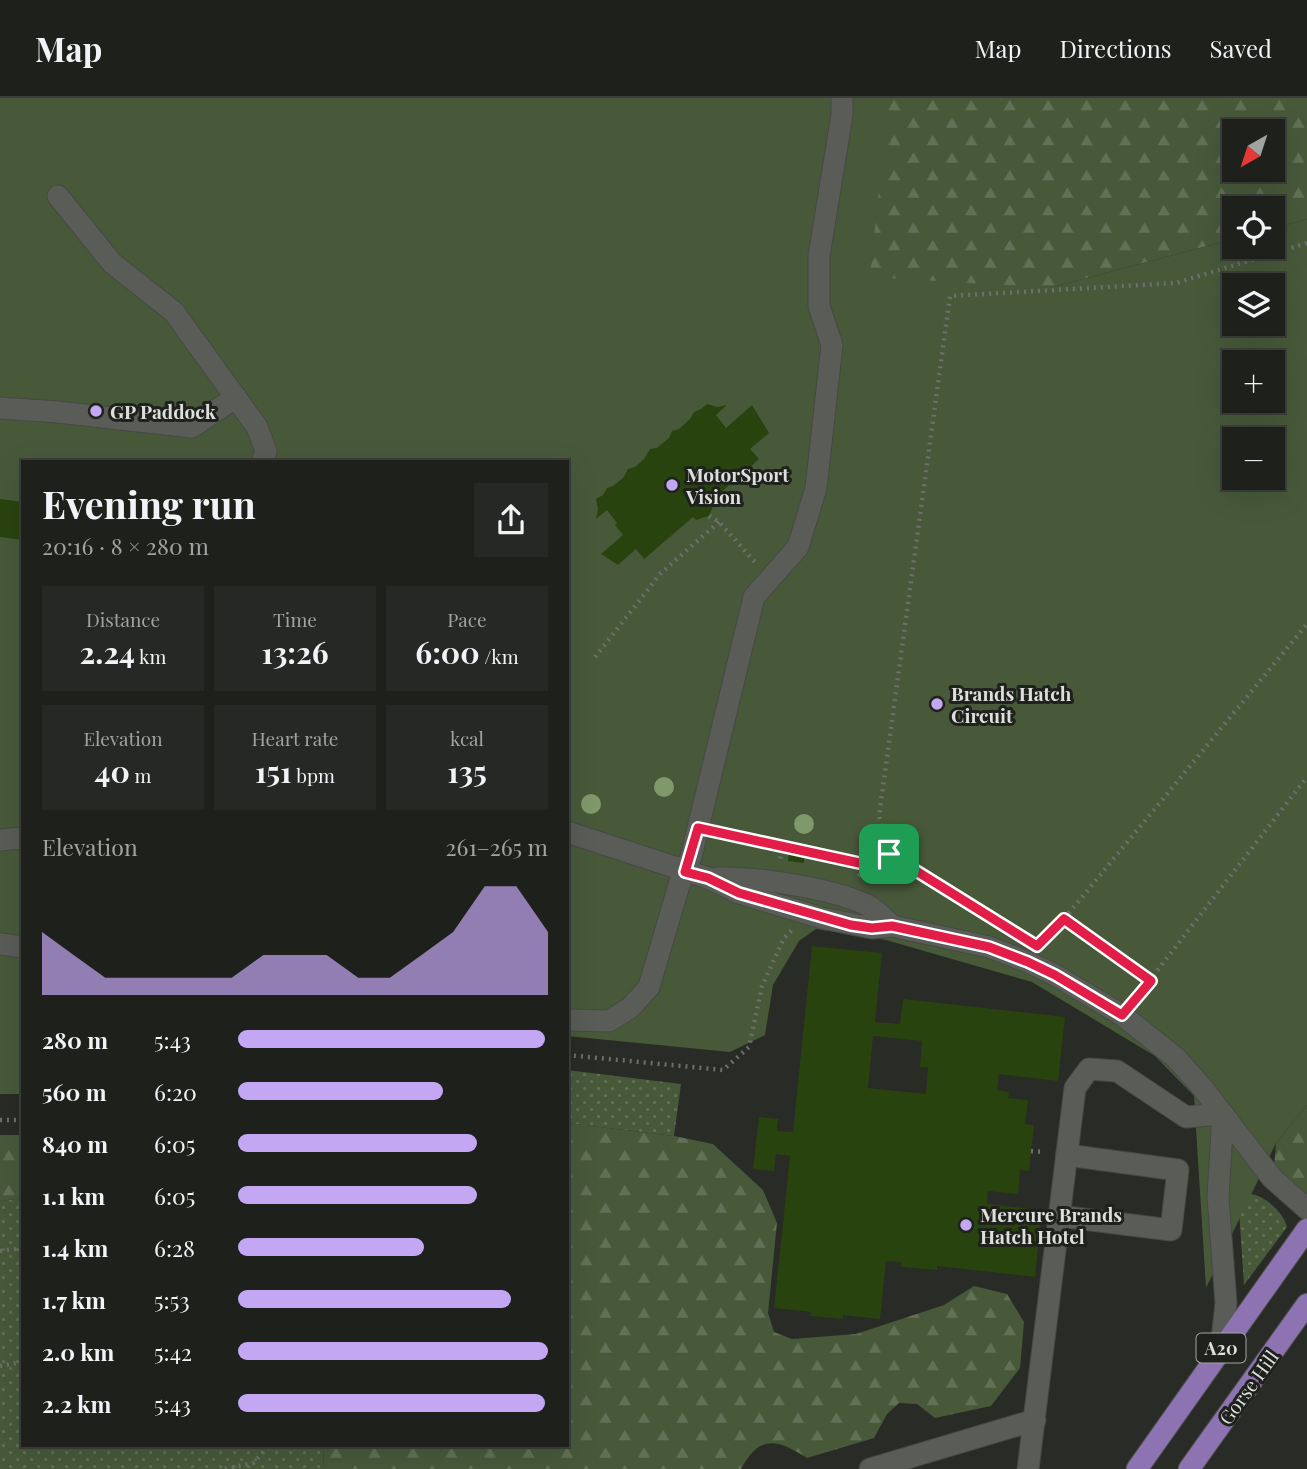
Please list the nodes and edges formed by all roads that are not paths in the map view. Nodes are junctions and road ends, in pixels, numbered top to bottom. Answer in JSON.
{"nodes":[{"id":1,"x":842,"y":98,"type":"edge"},
{"id":2,"x":58,"y":196,"type":"dead end"},
{"id":3,"x":236,"y":397,"type":"junction"},
{"id":4,"x":0,"y":408,"type":"edge"},
{"id":5,"x":263,"y":460,"type":"edge"},
{"id":6,"x":569,"y":833,"type":"edge"},
{"id":7,"x":21,"y":838,"type":"edge"},
{"id":8,"x":0,"y":839,"type":"edge"},
{"id":9,"x":685,"y":872,"type":"junction"},
{"id":10,"x":708,"y":878,"type":"junction"},
{"id":11,"x":892,"y":926,"type":"junction"},
{"id":12,"x":0,"y":944,"type":"edge"},
{"id":13,"x":21,"y":947,"type":"edge"},
{"id":14,"x":569,"y":1020,"type":"edge"},
{"id":15,"x":1223,"y":1114,"type":"junction"},
{"id":16,"x":1067,"y":1155,"type":"junction"},
{"id":17,"x":1307,"y":1209,"type":"edge"},
{"id":18,"x":1059,"y":1216,"type":"junction"},
{"id":19,"x":1307,"y":1229,"type":"edge"},
{"id":20,"x":1307,"y":1304,"type":"edge"},
{"id":21,"x":1221,"y":1349,"type":"junction"},
{"id":22,"x":1035,"y":1420,"type":"junction"},
{"id":23,"x":870,"y":1469,"type":"edge"},
{"id":24,"x":1028,"y":1469,"type":"edge"},
{"id":25,"x":1137,"y":1469,"type":"edge"},
{"id":26,"x":1189,"y":1469,"type":"edge"}],
"edges":[{"from":1,"to":9,"type":"lane"},
{"from":2,"to":3,"type":"lane"},
{"from":3,"to":4,"type":"lane"},
{"from":3,"to":5,"type":"lane"},
{"from":6,"to":9,"type":"lane"},
{"from":7,"to":8,"type":"lane"},
{"from":9,"to":10,"type":"lane"},
{"from":9,"to":14,"type":"lane"},
{"from":10,"to":11,"type":"lane"},
{"from":10,"to":11,"type":"lane"},
{"from":11,"to":15,"type":"lane"},
{"from":12,"to":13,"type":"lane"},
{"from":15,"to":16,"type":"lane"},
{"from":15,"to":17,"type":"lane"},
{"from":15,"to":21,"type":"lane"},
{"from":16,"to":18,"type":"lane"},
{"from":16,"to":18,"type":"lane"},
{"from":18,"to":22,"type":"lane"},
{"from":19,"to":21,"type":"main road","number":"A20"},
{"from":20,"to":26,"type":"main road","name":"Gorse Hill","number":"A20"},
{"from":21,"to":25,"type":"main road","number":"A20"},
{"from":22,"to":23,"type":"lane"},
{"from":22,"to":24,"type":"lane"}]}
